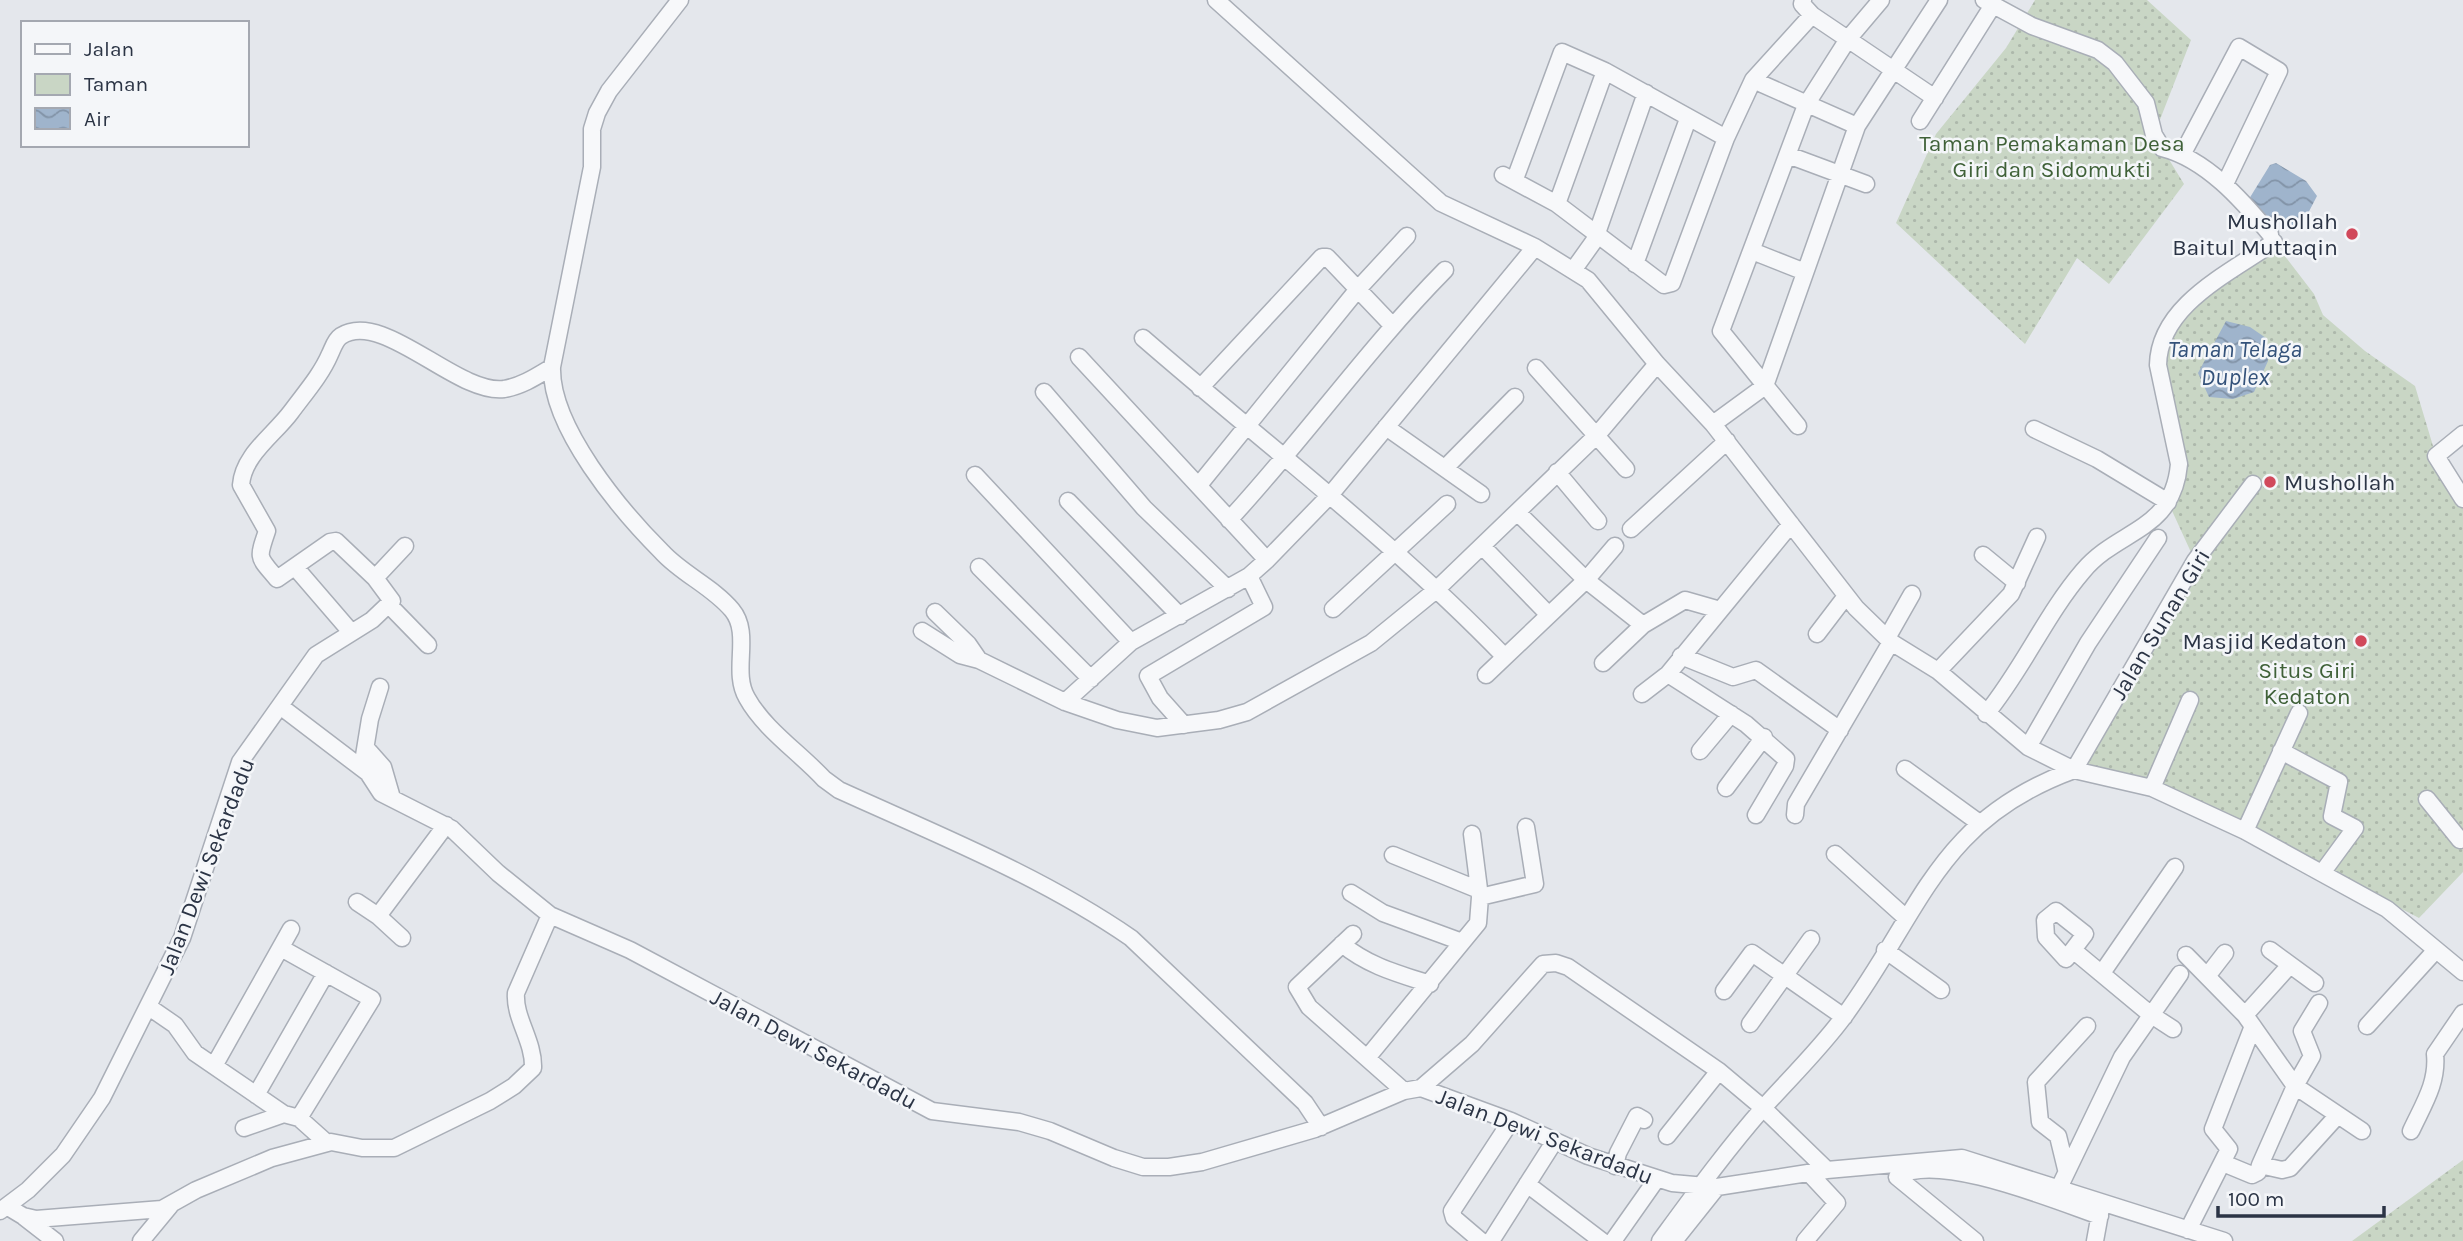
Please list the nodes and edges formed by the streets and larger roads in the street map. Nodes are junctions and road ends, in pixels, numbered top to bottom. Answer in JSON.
{"nodes":[{"id":1,"x":680,"y":0,"type":"edge"},
{"id":2,"x":1216,"y":0,"type":"edge"},
{"id":3,"x":1803,"y":0,"type":"edge"},
{"id":4,"x":1881,"y":0,"type":"edge"},
{"id":5,"x":1936,"y":1,"type":"edge"},
{"id":6,"x":1988,"y":3,"type":"edge"},
{"id":7,"x":1812,"y":16,"type":"junction"},
{"id":8,"x":1848,"y":39,"type":"junction"},
{"id":9,"x":1894,"y":68,"type":"junction"},
{"id":10,"x":1605,"y":71,"type":"junction"},
{"id":11,"x":1753,"y":80,"type":"junction"},
{"id":12,"x":1646,"y":93,"type":"junction"},
{"id":13,"x":1935,"y":98,"type":"junction"},
{"id":14,"x":1807,"y":105,"type":"junction"},
{"id":15,"x":1688,"y":119,"type":"junction"},
{"id":16,"x":1920,"y":121,"type":"dead end"},
{"id":17,"x":1857,"y":126,"type":"junction"},
{"id":18,"x":1726,"y":138,"type":"junction"},
{"id":19,"x":2183,"y":153,"type":"junction"},
{"id":20,"x":1788,"y":155,"type":"junction"},
{"id":21,"x":1840,"y":174,"type":"junction"},
{"id":22,"x":1866,"y":184,"type":"dead end"},
{"id":23,"x":2225,"y":184,"type":"junction"},
{"id":24,"x":1557,"y":204,"type":"junction"},
{"id":25,"x":1598,"y":234,"type":"junction"},
{"id":26,"x":1408,"y":236,"type":"dead end"},
{"id":27,"x":1535,"y":247,"type":"junction"},
{"id":28,"x":1752,"y":250,"type":"junction"},
{"id":29,"x":1635,"y":264,"type":"junction"},
{"id":30,"x":1574,"y":269,"type":"junction"},
{"id":31,"x":1446,"y":270,"type":"dead end"},
{"id":32,"x":1805,"y":272,"type":"junction"},
{"id":33,"x":1359,"y":289,"type":"junction"},
{"id":34,"x":1391,"y":324,"type":"junction"},
{"id":35,"x":1143,"y":338,"type":"dead end"},
{"id":36,"x":1079,"y":357,"type":"dead end"},
{"id":37,"x":1657,"y":364,"type":"junction"},
{"id":38,"x":552,"y":367,"type":"junction"},
{"id":39,"x":1536,"y":368,"type":"dead end"},
{"id":40,"x":1765,"y":386,"type":"junction"},
{"id":41,"x":1200,"y":388,"type":"junction"},
{"id":42,"x":1044,"y":392,"type":"dead end"},
{"id":43,"x":1515,"y":397,"type":"dead end"},
{"id":44,"x":1713,"y":424,"type":"junction"},
{"id":45,"x":1798,"y":426,"type":"dead end"},
{"id":46,"x":1386,"y":427,"type":"junction"},
{"id":47,"x":1246,"y":428,"type":"junction"},
{"id":48,"x":2035,"y":429,"type":"dead end"},
{"id":49,"x":1597,"y":435,"type":"junction"},
{"id":50,"x":2462,"y":437,"type":"edge"},
{"id":51,"x":1727,"y":441,"type":"junction"},
{"id":52,"x":1285,"y":459,"type":"junction"},
{"id":53,"x":1445,"y":468,"type":"junction"},
{"id":54,"x":1626,"y":469,"type":"dead end"},
{"id":55,"x":1557,"y":472,"type":"junction"},
{"id":56,"x":975,"y":475,"type":"dead end"},
{"id":57,"x":2253,"y":484,"type":"dead end"},
{"id":58,"x":1199,"y":485,"type":"junction"},
{"id":59,"x":1331,"y":494,"type":"junction"},
{"id":60,"x":1481,"y":495,"type":"dead end"},
{"id":61,"x":2463,"y":499,"type":"edge"},
{"id":62,"x":1068,"y":501,"type":"dead end"},
{"id":63,"x":2168,"y":502,"type":"junction"},
{"id":64,"x":1447,"y":505,"type":"dead end"},
{"id":65,"x":1518,"y":513,"type":"junction"},
{"id":66,"x":1229,"y":520,"type":"junction"},
{"id":67,"x":1598,"y":521,"type":"dead end"},
{"id":68,"x":1791,"y":524,"type":"junction"},
{"id":69,"x":1631,"y":529,"type":"dead end"},
{"id":70,"x":2037,"y":537,"type":"dead end"},
{"id":71,"x":2158,"y":538,"type":"dead end"},
{"id":72,"x":405,"y":546,"type":"dead end"},
{"id":73,"x":1482,"y":546,"type":"junction"},
{"id":74,"x":1615,"y":547,"type":"dead end"},
{"id":75,"x":1394,"y":553,"type":"junction"},
{"id":76,"x":1983,"y":555,"type":"dead end"},
{"id":77,"x":1267,"y":560,"type":"junction"},
{"id":78,"x":295,"y":567,"type":"junction"},
{"id":79,"x":979,"y":567,"type":"dead end"},
{"id":80,"x":1249,"y":576,"type":"junction"},
{"id":81,"x":375,"y":578,"type":"junction"},
{"id":82,"x":1586,"y":580,"type":"junction"},
{"id":83,"x":2017,"y":583,"type":"junction"},
{"id":84,"x":1228,"y":589,"type":"junction"},
{"id":85,"x":1436,"y":590,"type":"junction"},
{"id":86,"x":1912,"y":594,"type":"dead end"},
{"id":87,"x":1846,"y":596,"type":"junction"},
{"id":88,"x":388,"y":605,"type":"junction"},
{"id":89,"x":1333,"y":609,"type":"dead end"},
{"id":90,"x":1720,"y":610,"type":"junction"},
{"id":91,"x":934,"y":612,"type":"dead end"},
{"id":92,"x":1547,"y":613,"type":"junction"},
{"id":93,"x":1180,"y":615,"type":"junction"},
{"id":94,"x":1643,"y":625,"type":"junction"},
{"id":95,"x":922,"y":631,"type":"dead end"},
{"id":96,"x":351,"y":632,"type":"junction"},
{"id":97,"x":1817,"y":634,"type":"dead end"},
{"id":98,"x":1889,"y":640,"type":"junction"},
{"id":99,"x":1131,"y":642,"type":"junction"},
{"id":100,"x":428,"y":645,"type":"dead end"},
{"id":101,"x":1681,"y":656,"type":"junction"},
{"id":102,"x":1505,"y":657,"type":"junction"},
{"id":103,"x":979,"y":660,"type":"junction"},
{"id":104,"x":1603,"y":663,"type":"dead end"},
{"id":105,"x":1938,"y":671,"type":"junction"},
{"id":106,"x":1668,"y":674,"type":"junction"},
{"id":107,"x":1486,"y":675,"type":"dead end"},
{"id":108,"x":1091,"y":679,"type":"junction"},
{"id":109,"x":380,"y":687,"type":"dead end"},
{"id":110,"x":1642,"y":694,"type":"dead end"},
{"id":111,"x":2190,"y":699,"type":"dead end"},
{"id":112,"x":1065,"y":702,"type":"junction"},
{"id":113,"x":280,"y":706,"type":"junction"},
{"id":114,"x":1731,"y":713,"type":"junction"},
{"id":115,"x":2299,"y":713,"type":"dead end"},
{"id":116,"x":1986,"y":714,"type":"junction"},
{"id":117,"x":1184,"y":725,"type":"junction"},
{"id":118,"x":1840,"y":730,"type":"junction"},
{"id":119,"x":1764,"y":737,"type":"junction"},
{"id":120,"x":2028,"y":747,"type":"junction"},
{"id":121,"x":367,"y":749,"type":"junction"},
{"id":122,"x":1700,"y":751,"type":"dead end"},
{"id":123,"x":2281,"y":751,"type":"junction"},
{"id":124,"x":362,"y":768,"type":"junction"},
{"id":125,"x":1905,"y":769,"type":"dead end"},
{"id":126,"x":2074,"y":770,"type":"junction"},
{"id":127,"x":1726,"y":788,"type":"dead end"},
{"id":128,"x":2152,"y":788,"type":"junction"},
{"id":129,"x":392,"y":798,"type":"junction"},
{"id":130,"x":2427,"y":799,"type":"dead end"},
{"id":131,"x":1756,"y":815,"type":"dead end"},
{"id":132,"x":1795,"y":815,"type":"dead end"},
{"id":133,"x":1979,"y":822,"type":"junction"},
{"id":134,"x":446,"y":825,"type":"junction"},
{"id":135,"x":1526,"y":827,"type":"dead end"},
{"id":136,"x":2245,"y":831,"type":"junction"},
{"id":137,"x":1472,"y":834,"type":"dead end"},
{"id":138,"x":2460,"y":840,"type":"dead end"},
{"id":139,"x":1835,"y":854,"type":"dead end"},
{"id":140,"x":1393,"y":855,"type":"dead end"},
{"id":141,"x":2175,"y":867,"type":"dead end"},
{"id":142,"x":2322,"y":873,"type":"junction"},
{"id":143,"x":1350,"y":893,"type":"dead end"},
{"id":144,"x":1479,"y":893,"type":"junction"},
{"id":145,"x":357,"y":902,"type":"dead end"},
{"id":146,"x":551,"y":915,"type":"junction"},
{"id":147,"x":378,"y":916,"type":"junction"},
{"id":148,"x":1905,"y":917,"type":"junction"},
{"id":149,"x":291,"y":929,"type":"dead end"},
{"id":150,"x":402,"y":939,"type":"dead end"},
{"id":151,"x":1811,"y":939,"type":"dead end"},
{"id":152,"x":1461,"y":942,"type":"junction"},
{"id":153,"x":281,"y":948,"type":"junction"},
{"id":154,"x":1885,"y":950,"type":"junction"},
{"id":155,"x":2073,"y":950,"type":"dead end"},
{"id":156,"x":2270,"y":950,"type":"dead end"},
{"id":157,"x":2435,"y":951,"type":"junction"},
{"id":158,"x":2225,"y":953,"type":"dead end"},
{"id":159,"x":2186,"y":955,"type":"dead end"},
{"id":160,"x":2290,"y":965,"type":"junction"},
{"id":161,"x":2463,"y":972,"type":"edge"},
{"id":162,"x":326,"y":973,"type":"junction"},
{"id":163,"x":2102,"y":973,"type":"junction"},
{"id":164,"x":2180,"y":974,"type":"dead end"},
{"id":165,"x":2208,"y":975,"type":"junction"},
{"id":166,"x":1784,"y":977,"type":"junction"},
{"id":167,"x":2315,"y":983,"type":"dead end"},
{"id":168,"x":1430,"y":984,"type":"junction"},
{"id":169,"x":1941,"y":990,"type":"dead end"},
{"id":170,"x":1724,"y":991,"type":"dead end"},
{"id":171,"x":2319,"y":1003,"type":"dead end"},
{"id":172,"x":149,"y":1007,"type":"junction"},
{"id":173,"x":2463,"y":1013,"type":"edge"},
{"id":174,"x":2150,"y":1014,"type":"junction"},
{"id":175,"x":1844,"y":1017,"type":"junction"},
{"id":176,"x":2249,"y":1021,"type":"junction"},
{"id":177,"x":1750,"y":1024,"type":"dead end"},
{"id":178,"x":2087,"y":1026,"type":"dead end"},
{"id":179,"x":2367,"y":1026,"type":"dead end"},
{"id":180,"x":2174,"y":1029,"type":"dead end"},
{"id":181,"x":1367,"y":1058,"type":"junction"},
{"id":182,"x":214,"y":1066,"type":"junction"},
{"id":183,"x":1719,"y":1072,"type":"junction"},
{"id":184,"x":2295,"y":1086,"type":"junction"},
{"id":185,"x":1421,"y":1088,"type":"junction"},
{"id":186,"x":1404,"y":1091,"type":"junction"},
{"id":187,"x":256,"y":1095,"type":"junction"},
{"id":188,"x":1763,"y":1108,"type":"junction"},
{"id":189,"x":2338,"y":1115,"type":"junction"},
{"id":190,"x":291,"y":1116,"type":"junction"},
{"id":191,"x":1644,"y":1120,"type":"dead end"},
{"id":192,"x":1511,"y":1121,"type":"junction"},
{"id":193,"x":1321,"y":1127,"type":"junction"},
{"id":194,"x":244,"y":1128,"type":"dead end"},
{"id":195,"x":2362,"y":1131,"type":"dead end"},
{"id":196,"x":2411,"y":1131,"type":"dead end"},
{"id":197,"x":1667,"y":1136,"type":"dead end"},
{"id":198,"x":1554,"y":1142,"type":"junction"},
{"id":199,"x":327,"y":1143,"type":"junction"},
{"id":200,"x":2223,"y":1163,"type":"junction"},
{"id":201,"x":2260,"y":1165,"type":"junction"},
{"id":202,"x":1615,"y":1166,"type":"junction"},
{"id":203,"x":2066,"y":1169,"type":"junction"},
{"id":204,"x":1827,"y":1170,"type":"junction"},
{"id":205,"x":1929,"y":1172,"type":"junction"},
{"id":206,"x":1809,"y":1173,"type":"junction"},
{"id":207,"x":1656,"y":1180,"type":"junction"},
{"id":208,"x":1527,"y":1184,"type":"junction"},
{"id":209,"x":1699,"y":1187,"type":"junction"},
{"id":210,"x":1717,"y":1187,"type":"junction"},
{"id":211,"x":2059,"y":1188,"type":"junction"},
{"id":212,"x":1919,"y":1197,"type":"junction"},
{"id":213,"x":170,"y":1206,"type":"junction"},
{"id":214,"x":4,"y":1209,"type":"edge"},
{"id":215,"x":2101,"y":1209,"type":"junction"},
{"id":216,"x":23,"y":1216,"type":"junction"},
{"id":217,"x":2188,"y":1230,"type":"junction"},
{"id":218,"x":1976,"y":1240,"type":"edge"},
{"id":219,"x":55,"y":1241,"type":"edge"},
{"id":220,"x":141,"y":1241,"type":"edge"},
{"id":221,"x":1481,"y":1241,"type":"edge"},
{"id":222,"x":1491,"y":1241,"type":"edge"},
{"id":223,"x":1601,"y":1241,"type":"edge"},
{"id":224,"x":1613,"y":1241,"type":"edge"},
{"id":225,"x":1660,"y":1241,"type":"edge"},
{"id":226,"x":1674,"y":1241,"type":"edge"},
{"id":227,"x":1805,"y":1241,"type":"edge"},
{"id":228,"x":2095,"y":1241,"type":"edge"},
{"id":229,"x":2224,"y":1241,"type":"edge"}],
"edges":[{"from":1,"to":38,"type":"street"},
{"from":2,"to":27,"type":"street"},
{"from":3,"to":7,"type":"street"},
{"from":4,"to":8,"type":"street"},
{"from":5,"to":9,"type":"street"},
{"from":6,"to":13,"type":"street"},
{"from":6,"to":19,"type":"street"},
{"from":7,"to":8,"type":"street"},
{"from":7,"to":11,"type":"street"},
{"from":8,"to":9,"type":"street"},
{"from":8,"to":14,"type":"street"},
{"from":9,"to":13,"type":"street"},
{"from":9,"to":17,"type":"street"},
{"from":10,"to":12,"type":"street"},
{"from":10,"to":24,"type":"street"},
{"from":10,"to":24,"type":"street"},
{"from":11,"to":14,"type":"street"},
{"from":11,"to":18,"type":"street"},
{"from":12,"to":15,"type":"street"},
{"from":12,"to":25,"type":"street"},
{"from":13,"to":16,"type":"street"},
{"from":14,"to":17,"type":"street"},
{"from":14,"to":20,"type":"street"},
{"from":15,"to":18,"type":"street"},
{"from":15,"to":29,"type":"street"},
{"from":17,"to":21,"type":"street"},
{"from":18,"to":29,"type":"street"},
{"from":19,"to":23,"type":"street"},
{"from":19,"to":23,"type":"street"},
{"from":20,"to":21,"type":"street"},
{"from":20,"to":28,"type":"street"},
{"from":21,"to":22,"type":"street"},
{"from":21,"to":32,"type":"street"},
{"from":23,"to":63,"type":"street"},
{"from":24,"to":25,"type":"street"},
{"from":25,"to":29,"type":"street"},
{"from":25,"to":30,"type":"street"},
{"from":26,"to":33,"type":"street"},
{"from":27,"to":30,"type":"street"},
{"from":27,"to":46,"type":"street"},
{"from":28,"to":32,"type":"street"},
{"from":28,"to":40,"type":"street"},
{"from":30,"to":37,"type":"street"},
{"from":31,"to":34,"type":"street"},
{"from":32,"to":40,"type":"street"},
{"from":33,"to":34,"type":"street"},
{"from":33,"to":41,"type":"street"},
{"from":33,"to":47,"type":"street"},
{"from":34,"to":52,"type":"street"},
{"from":35,"to":41,"type":"street"},
{"from":36,"to":58,"type":"street"},
{"from":37,"to":44,"type":"street"},
{"from":37,"to":49,"type":"street"},
{"from":38,"to":78,"type":"street"},
{"from":38,"to":193,"type":"street"},
{"from":39,"to":49,"type":"street"},
{"from":40,"to":44,"type":"street"},
{"from":40,"to":45,"type":"street"},
{"from":41,"to":47,"type":"street"},
{"from":42,"to":84,"type":"street"},
{"from":43,"to":53,"type":"street"},
{"from":44,"to":51,"type":"street"},
{"from":46,"to":53,"type":"street"},
{"from":46,"to":59,"type":"street"},
{"from":47,"to":52,"type":"street"},
{"from":47,"to":58,"type":"street"},
{"from":48,"to":63,"type":"street"},
{"from":49,"to":54,"type":"street"},
{"from":49,"to":55,"type":"street"},
{"from":50,"to":61,"type":"street"},
{"from":51,"to":68,"type":"street"},
{"from":51,"to":69,"type":"street"},
{"from":52,"to":59,"type":"street"},
{"from":52,"to":66,"type":"street"},
{"from":53,"to":60,"type":"street"},
{"from":55,"to":65,"type":"street"},
{"from":55,"to":67,"type":"street"},
{"from":56,"to":99,"type":"street"},
{"from":57,"to":126,"type":"street","name":"Jalan Sunan Giri"},
{"from":58,"to":66,"type":"street"},
{"from":59,"to":75,"type":"street"},
{"from":59,"to":77,"type":"street"},
{"from":62,"to":93,"type":"street"},
{"from":63,"to":116,"type":"street"},
{"from":64,"to":75,"type":"street"},
{"from":65,"to":73,"type":"street"},
{"from":65,"to":82,"type":"street"},
{"from":66,"to":77,"type":"street"},
{"from":68,"to":87,"type":"street"},
{"from":68,"to":90,"type":"street"},
{"from":70,"to":83,"type":"street"},
{"from":71,"to":120,"type":"street"},
{"from":72,"to":81,"type":"street"},
{"from":73,"to":85,"type":"street"},
{"from":73,"to":92,"type":"street"},
{"from":74,"to":82,"type":"street"},
{"from":75,"to":85,"type":"street"},
{"from":75,"to":89,"type":"street"},
{"from":76,"to":83,"type":"street"},
{"from":77,"to":80,"type":"street"},
{"from":78,"to":81,"type":"street"},
{"from":78,"to":96,"type":"street"},
{"from":79,"to":108,"type":"street"},
{"from":80,"to":84,"type":"street"},
{"from":80,"to":117,"type":"street"},
{"from":81,"to":88,"type":"street"},
{"from":82,"to":92,"type":"street"},
{"from":82,"to":94,"type":"street"},
{"from":83,"to":105,"type":"street"},
{"from":84,"to":93,"type":"street"},
{"from":85,"to":102,"type":"street"},
{"from":85,"to":117,"type":"street"},
{"from":86,"to":98,"type":"street"},
{"from":87,"to":97,"type":"street"},
{"from":87,"to":98,"type":"street"},
{"from":88,"to":96,"type":"street"},
{"from":88,"to":100,"type":"street"},
{"from":90,"to":94,"type":"street"},
{"from":90,"to":101,"type":"street"},
{"from":91,"to":103,"type":"street"},
{"from":92,"to":102,"type":"street"},
{"from":93,"to":99,"type":"street"},
{"from":94,"to":104,"type":"street"},
{"from":95,"to":103,"type":"street"},
{"from":96,"to":113,"type":"street"},
{"from":98,"to":105,"type":"street"},
{"from":98,"to":118,"type":"street"},
{"from":99,"to":108,"type":"street"},
{"from":101,"to":106,"type":"street"},
{"from":101,"to":118,"type":"street"},
{"from":102,"to":107,"type":"street"},
{"from":103,"to":112,"type":"street"},
{"from":105,"to":116,"type":"street"},
{"from":106,"to":110,"type":"street"},
{"from":106,"to":114,"type":"street"},
{"from":108,"to":112,"type":"street"},
{"from":109,"to":121,"type":"street"},
{"from":111,"to":128,"type":"street"},
{"from":112,"to":117,"type":"street"},
{"from":113,"to":124,"type":"street","name":"Jalan Dewi Sekardadu"},
{"from":113,"to":172,"type":"street","name":"Jalan Dewi Sekardadu"},
{"from":114,"to":119,"type":"street"},
{"from":114,"to":122,"type":"street"},
{"from":115,"to":123,"type":"street"},
{"from":116,"to":120,"type":"street"},
{"from":118,"to":132,"type":"street"},
{"from":119,"to":127,"type":"street"},
{"from":119,"to":131,"type":"street"},
{"from":120,"to":126,"type":"street"},
{"from":121,"to":124,"type":"street"},
{"from":121,"to":129,"type":"street"},
{"from":123,"to":136,"type":"street"},
{"from":123,"to":142,"type":"street"},
{"from":124,"to":129,"type":"street","name":"Jalan Dewi Sekardadu"},
{"from":125,"to":133,"type":"street"},
{"from":126,"to":128,"type":"street"},
{"from":126,"to":133,"type":"street"},
{"from":128,"to":136,"type":"street"},
{"from":129,"to":134,"type":"street","name":"Jalan Dewi Sekardadu"},
{"from":130,"to":138,"type":"street"},
{"from":133,"to":148,"type":"street"},
{"from":134,"to":146,"type":"street","name":"Jalan Dewi Sekardadu"},
{"from":134,"to":147,"type":"street"},
{"from":135,"to":144,"type":"street"},
{"from":136,"to":142,"type":"street"},
{"from":137,"to":144,"type":"street"},
{"from":139,"to":148,"type":"street"},
{"from":140,"to":144,"type":"street"},
{"from":141,"to":163,"type":"street"},
{"from":142,"to":157,"type":"street"},
{"from":143,"to":152,"type":"street"},
{"from":144,"to":152,"type":"street"},
{"from":145,"to":147,"type":"street"},
{"from":146,"to":193,"type":"street","name":"Jalan Dewi Sekardadu"},
{"from":146,"to":199,"type":"street"},
{"from":147,"to":150,"type":"street"},
{"from":148,"to":154,"type":"street"},
{"from":149,"to":153,"type":"street"},
{"from":151,"to":166,"type":"street"},
{"from":152,"to":168,"type":"street"},
{"from":153,"to":162,"type":"street"},
{"from":153,"to":182,"type":"street"},
{"from":154,"to":169,"type":"street"},
{"from":154,"to":175,"type":"street"},
{"from":155,"to":163,"type":"street"},
{"from":156,"to":160,"type":"street"},
{"from":157,"to":161,"type":"street"},
{"from":157,"to":179,"type":"street"},
{"from":158,"to":165,"type":"street"},
{"from":159,"to":165,"type":"street"},
{"from":160,"to":167,"type":"street"},
{"from":160,"to":176,"type":"street"},
{"from":162,"to":187,"type":"street"},
{"from":162,"to":190,"type":"street"},
{"from":163,"to":174,"type":"street"},
{"from":164,"to":174,"type":"street"},
{"from":165,"to":176,"type":"street"},
{"from":166,"to":170,"type":"street"},
{"from":166,"to":175,"type":"street"},
{"from":166,"to":177,"type":"street"},
{"from":168,"to":181,"type":"street"},
{"from":168,"to":181,"type":"street"},
{"from":171,"to":184,"type":"street"},
{"from":172,"to":182,"type":"street"},
{"from":172,"to":214,"type":"street","name":"Jalan Dewi Sekardadu"},
{"from":173,"to":196,"type":"street"},
{"from":174,"to":180,"type":"street"},
{"from":174,"to":203,"type":"street"},
{"from":175,"to":188,"type":"street"},
{"from":176,"to":184,"type":"street"},
{"from":176,"to":200,"type":"street"},
{"from":178,"to":203,"type":"street"},
{"from":181,"to":186,"type":"street"},
{"from":182,"to":187,"type":"street"},
{"from":183,"to":185,"type":"street"},
{"from":183,"to":188,"type":"street"},
{"from":183,"to":197,"type":"street"},
{"from":184,"to":189,"type":"street"},
{"from":184,"to":201,"type":"street"},
{"from":185,"to":186,"type":"street","name":"Jalan Dewi Sekardadu"},
{"from":185,"to":192,"type":"street","name":"Jalan Dewi Sekardadu"},
{"from":186,"to":193,"type":"street","name":"Jalan Dewi Sekardadu"},
{"from":187,"to":190,"type":"street"},
{"from":188,"to":204,"type":"street"},
{"from":188,"to":209,"type":"street"},
{"from":189,"to":195,"type":"street"},
{"from":189,"to":201,"type":"street"},
{"from":190,"to":194,"type":"street"},
{"from":190,"to":199,"type":"street"},
{"from":191,"to":202,"type":"street"},
{"from":192,"to":198,"type":"street","name":"Jalan Dewi Sekardadu"},
{"from":192,"to":221,"type":"street"},
{"from":198,"to":202,"type":"street","name":"Jalan Dewi Sekardadu"},
{"from":198,"to":208,"type":"street"},
{"from":199,"to":213,"type":"street"},
{"from":200,"to":201,"type":"street"},
{"from":200,"to":217,"type":"street"},
{"from":202,"to":207,"type":"street","name":"Jalan Dewi Sekardadu"},
{"from":203,"to":211,"type":"street"},
{"from":204,"to":206,"type":"street","name":"Jalan Dewi Sekardadu"},
{"from":204,"to":211,"type":"street","name":"Jalan Dewi Sekardadu"},
{"from":205,"to":212,"type":"street"},
{"from":205,"to":212,"type":"street"},
{"from":205,"to":215,"type":"street"},
{"from":206,"to":210,"type":"street","name":"Jalan Dewi Sekardadu"},
{"from":206,"to":227,"type":"street"},
{"from":207,"to":209,"type":"street","name":"Jalan Dewi Sekardadu"},
{"from":207,"to":224,"type":"street"},
{"from":208,"to":222,"type":"street"},
{"from":208,"to":223,"type":"street"},
{"from":209,"to":210,"type":"street","name":"Jalan Dewi Sekardadu"},
{"from":209,"to":225,"type":"street"},
{"from":210,"to":226,"type":"street"},
{"from":211,"to":215,"type":"street","name":"Jalan Dewi Sekardadu"},
{"from":212,"to":218,"type":"street"},
{"from":213,"to":216,"type":"street"},
{"from":213,"to":220,"type":"street"},
{"from":214,"to":216,"type":"street"},
{"from":215,"to":217,"type":"street","name":"Jalan Dewi Sekardadu"},
{"from":215,"to":228,"type":"street"},
{"from":216,"to":219,"type":"street"},
{"from":217,"to":229,"type":"street","name":"Jalan Dewi Sekardadu"}]}
